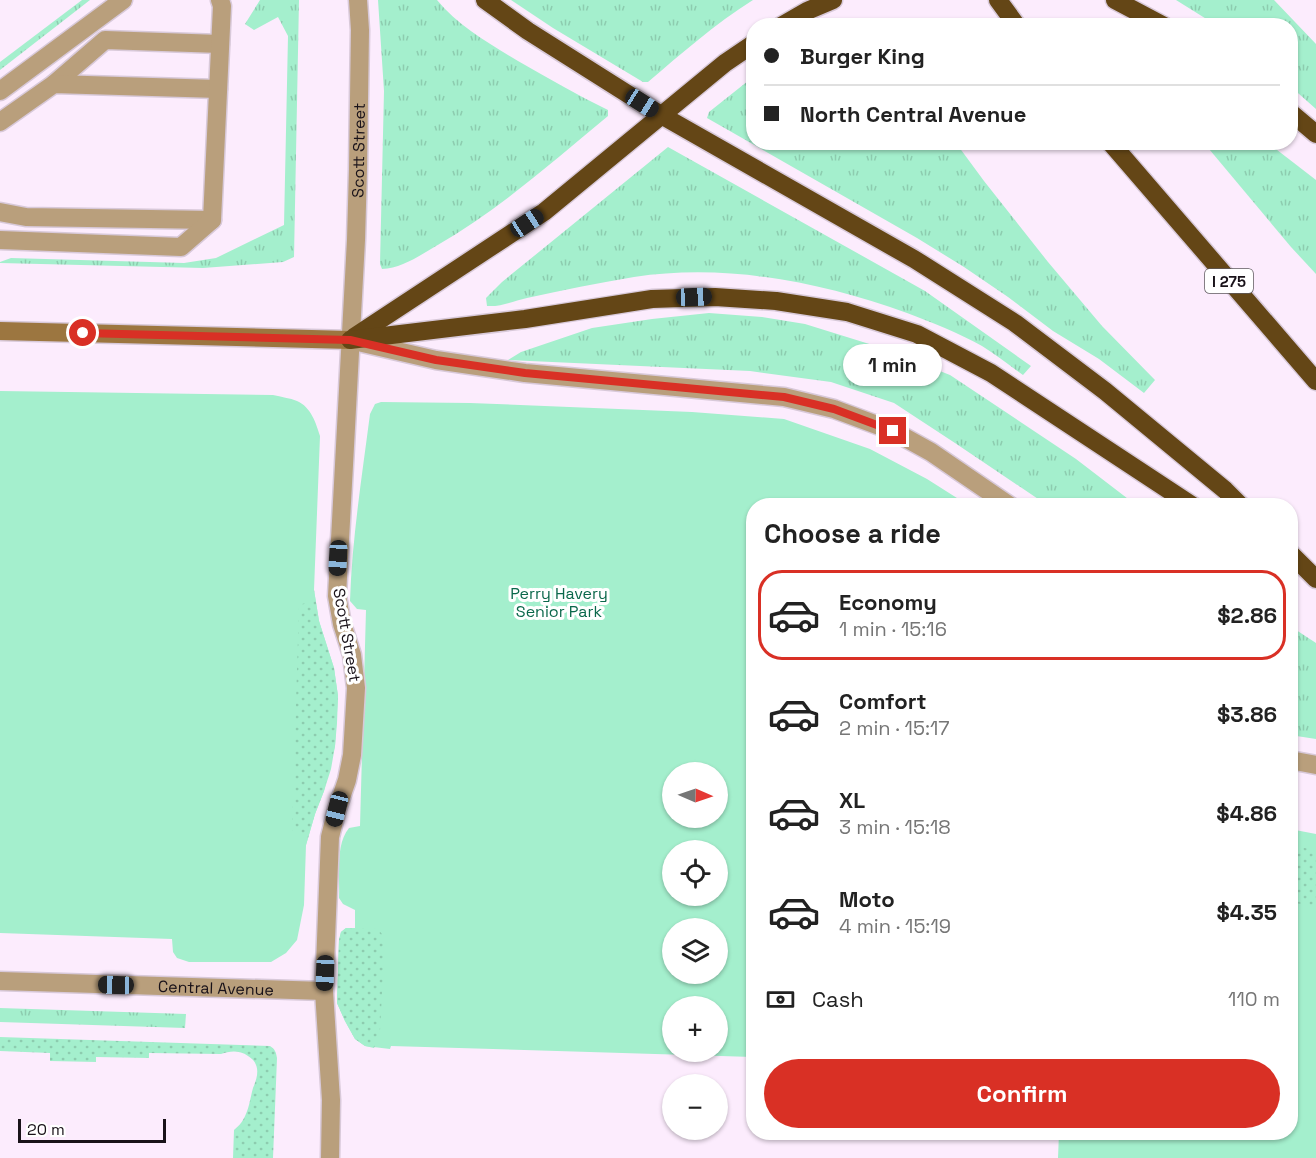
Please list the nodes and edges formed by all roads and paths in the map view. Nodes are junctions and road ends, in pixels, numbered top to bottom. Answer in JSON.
{"nodes":[{"id":1,"x":123,"y":0,"type":"edge"},
{"id":2,"x":220,"y":0,"type":"edge"},
{"id":3,"x":358,"y":0,"type":"edge"},
{"id":4,"x":485,"y":0,"type":"edge"},
{"id":5,"x":833,"y":0,"type":"edge"},
{"id":6,"x":998,"y":0,"type":"edge"},
{"id":7,"x":1115,"y":0,"type":"edge"},
{"id":8,"x":795,"y":18,"type":"edge"},
{"id":9,"x":1011,"y":18,"type":"edge"},
{"id":10,"x":1149,"y":18,"type":"edge"},
{"id":11,"x":220,"y":44,"type":"junction"},
{"id":12,"x":746,"y":49,"type":"edge"},
{"id":13,"x":54,"y":84,"type":"junction"},
{"id":14,"x":218,"y":89,"type":"junction"},
{"id":15,"x":0,"y":91,"type":"edge"},
{"id":16,"x":661,"y":115,"type":"junction"},
{"id":17,"x":1298,"y":119,"type":"edge"},
{"id":18,"x":0,"y":122,"type":"edge"},
{"id":19,"x":1316,"y":134,"type":"edge"},
{"id":20,"x":1117,"y":150,"type":"edge"},
{"id":21,"x":0,"y":212,"type":"edge"},
{"id":22,"x":212,"y":220,"type":"junction"},
{"id":23,"x":0,"y":240,"type":"edge"},
{"id":24,"x":0,"y":331,"type":"edge"},
{"id":25,"x":350,"y":340,"type":"junction"},
{"id":26,"x":1316,"y":381,"type":"edge"},
{"id":27,"x":998,"y":498,"type":"edge"},
{"id":28,"x":1181,"y":498,"type":"edge"},
{"id":29,"x":1233,"y":498,"type":"edge"},
{"id":30,"x":1298,"y":562,"type":"edge"},
{"id":31,"x":1298,"y":578,"type":"edge"},
{"id":32,"x":1316,"y":579,"type":"edge"},
{"id":33,"x":1316,"y":590,"type":"edge"},
{"id":34,"x":1298,"y":762,"type":"edge"},
{"id":35,"x":1316,"y":765,"type":"edge"},
{"id":36,"x":0,"y":981,"type":"edge"},
{"id":37,"x":324,"y":991,"type":"junction"},
{"id":38,"x":330,"y":1158,"type":"edge"}],
"edges":[{"from":1,"to":15,"type":"street"},
{"from":2,"to":11,"type":"street"},
{"from":3,"to":25,"type":"street","name":"Scott Street"},
{"from":4,"to":16,"type":"highway"},
{"from":5,"to":8,"type":"highway"},
{"from":6,"to":9,"type":"highway"},
{"from":7,"to":10,"type":"highway"},
{"from":11,"to":13,"type":"street"},
{"from":11,"to":14,"type":"street"},
{"from":12,"to":16,"type":"highway"},
{"from":13,"to":14,"type":"street"},
{"from":13,"to":18,"type":"street"},
{"from":14,"to":22,"type":"street"},
{"from":16,"to":25,"type":"highway"},
{"from":16,"to":29,"type":"highway"},
{"from":17,"to":19,"type":"highway"},
{"from":20,"to":26,"type":"highway","number":"I 275"},
{"from":21,"to":22,"type":"street"},
{"from":22,"to":23,"type":"street"},
{"from":24,"to":25,"type":"main road"},
{"from":25,"to":27,"type":"street"},
{"from":25,"to":28,"type":"highway"},
{"from":25,"to":37,"type":"street","name":"Scott Street"},
{"from":30,"to":32,"type":"highway"},
{"from":31,"to":33,"type":"highway"},
{"from":34,"to":35,"type":"street"},
{"from":36,"to":37,"type":"street","name":"Central Avenue"},
{"from":37,"to":38,"type":"street","name":"Scott Street"}]}
